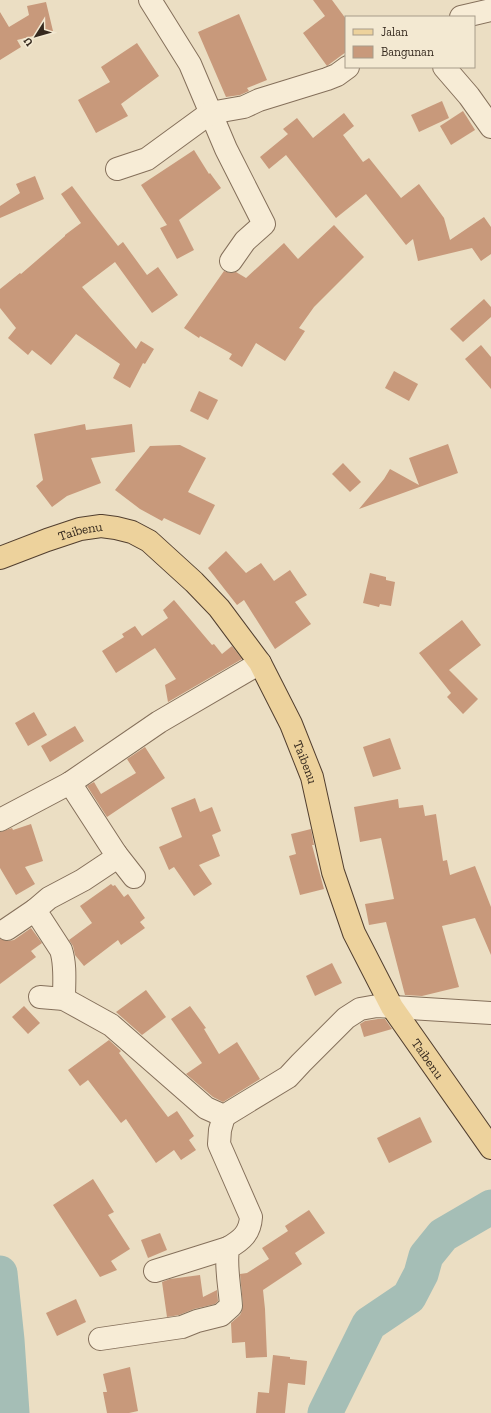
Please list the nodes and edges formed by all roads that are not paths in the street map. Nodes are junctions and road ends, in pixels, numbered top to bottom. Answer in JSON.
{"nodes":[{"id":1,"x":150,"y":0,"type":"edge"},
{"id":2,"x":491,"y":10,"type":"edge"},
{"id":3,"x":465,"y":16,"type":"edge"},
{"id":4,"x":347,"y":68,"type":"edge"},
{"id":5,"x":445,"y":68,"type":"edge"},
{"id":6,"x":210,"y":113,"type":"junction"},
{"id":7,"x":491,"y":127,"type":"edge"},
{"id":8,"x":117,"y":169,"type":"dead end"},
{"id":9,"x":231,"y":260,"type":"dead end"},
{"id":10,"x":0,"y":558,"type":"edge"},
{"id":11,"x":260,"y":663,"type":"junction"},
{"id":12,"x":70,"y":783,"type":"junction"},
{"id":13,"x":0,"y":820,"type":"edge"},
{"id":14,"x":35,"y":910,"type":"junction"},
{"id":15,"x":7,"y":930,"type":"dead end"},
{"id":16,"x":40,"y":997,"type":"dead end"},
{"id":17,"x":64,"y":999,"type":"junction"},
{"id":18,"x":392,"y":1007,"type":"junction"},
{"id":19,"x":491,"y":1013,"type":"edge"},
{"id":20,"x":224,"y":1116,"type":"junction"},
{"id":21,"x":491,"y":1148,"type":"edge"},
{"id":22,"x":228,"y":1248,"type":"junction"},
{"id":23,"x":155,"y":1271,"type":"dead end"},
{"id":24,"x":100,"y":1339,"type":"dead end"}],
"edges":[{"from":1,"to":6,"type":"street"},
{"from":2,"to":3,"type":"street"},
{"from":4,"to":6,"type":"street"},
{"from":5,"to":7,"type":"street"},
{"from":6,"to":8,"type":"street"},
{"from":6,"to":9,"type":"street"},
{"from":10,"to":11,"type":"main road","name":"Taibenu"},
{"from":11,"to":12,"type":"street"},
{"from":11,"to":18,"type":"main road","name":"Taibenu"},
{"from":12,"to":13,"type":"street"},
{"from":12,"to":14,"type":"street"},
{"from":14,"to":15,"type":"street"},
{"from":14,"to":17,"type":"street"},
{"from":16,"to":17,"type":"street"},
{"from":17,"to":20,"type":"street"},
{"from":18,"to":19,"type":"street"},
{"from":18,"to":20,"type":"street"},
{"from":18,"to":21,"type":"main road","name":"Taibenu"},
{"from":20,"to":22,"type":"street"},
{"from":22,"to":23,"type":"street"},
{"from":22,"to":24,"type":"street"}]}
